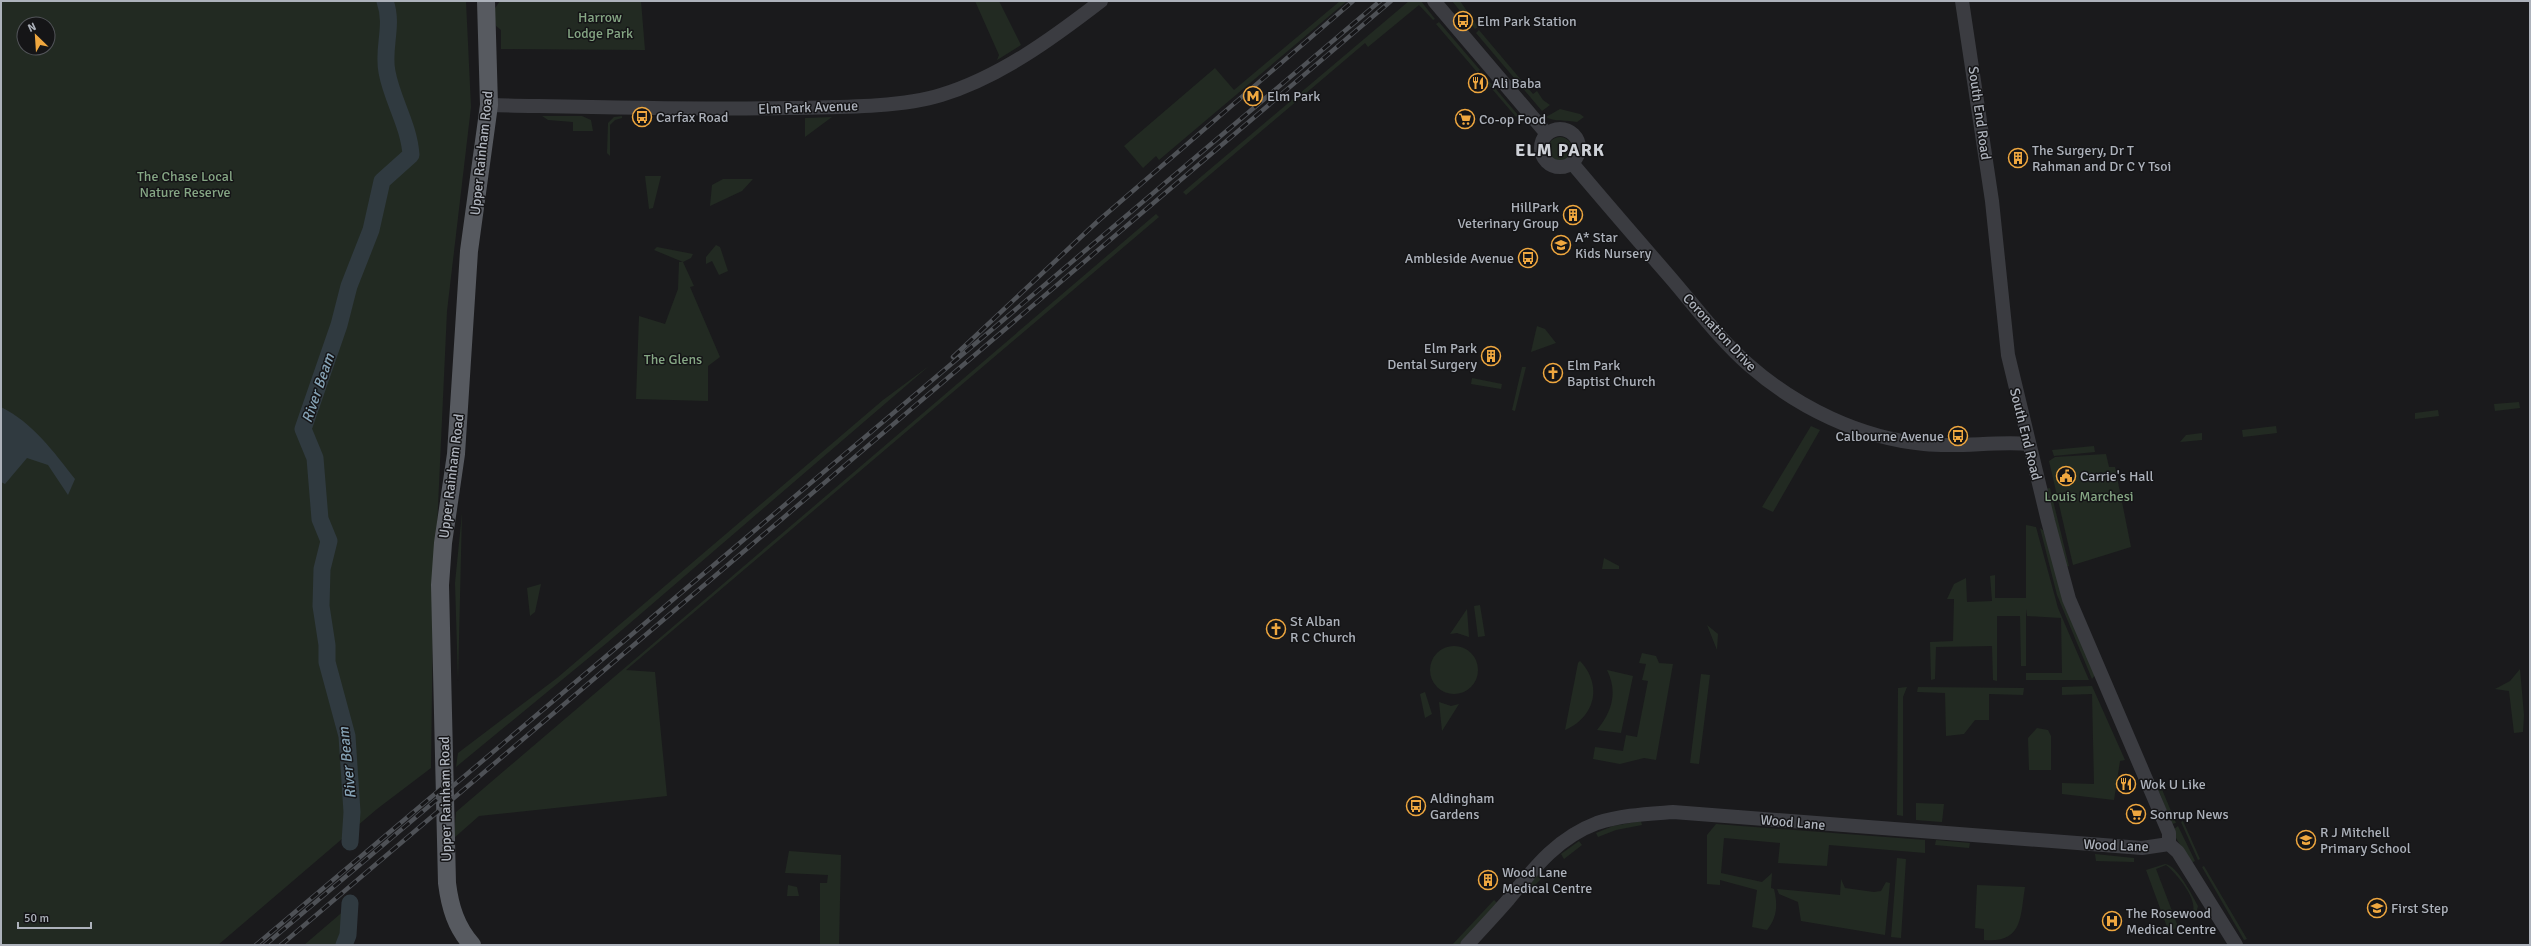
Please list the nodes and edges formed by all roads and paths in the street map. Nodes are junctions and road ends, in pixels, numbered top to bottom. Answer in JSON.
{"nodes":[{"id":1,"x":486,"y":1,"type":"edge"},
{"id":2,"x":1101,"y":1,"type":"edge"},
{"id":3,"x":1434,"y":1,"type":"edge"},
{"id":4,"x":1962,"y":1,"type":"edge"},
{"id":5,"x":489,"y":105,"type":"junction"},
{"id":6,"x":1547,"y":134,"type":"junction"},
{"id":7,"x":1572,"y":163,"type":"junction"},
{"id":8,"x":2029,"y":444,"type":"junction"},
{"id":9,"x":2169,"y":844,"type":"junction"},
{"id":10,"x":472,"y":945,"type":"edge"},
{"id":11,"x":1467,"y":945,"type":"edge"},
{"id":12,"x":2236,"y":945,"type":"edge"}],
"edges":[{"from":1,"to":5,"type":"main road","name":"Upper Rainham Road"},
{"from":2,"to":5,"type":"street","name":"Elm Park Avenue"},
{"from":3,"to":6,"type":"street"},
{"from":4,"to":8,"type":"street","name":"South End Road"},
{"from":5,"to":10,"type":"main road","name":"Upper Rainham Road"},
{"from":6,"to":7,"type":"street"},
{"from":6,"to":7,"type":"street"},
{"from":7,"to":8,"type":"street","name":"Coronation Drive"},
{"from":8,"to":9,"type":"street","name":"South End Road"},
{"from":9,"to":11,"type":"street","name":"Wood Lane"},
{"from":9,"to":12,"type":"street","name":"South End Road"}]}
